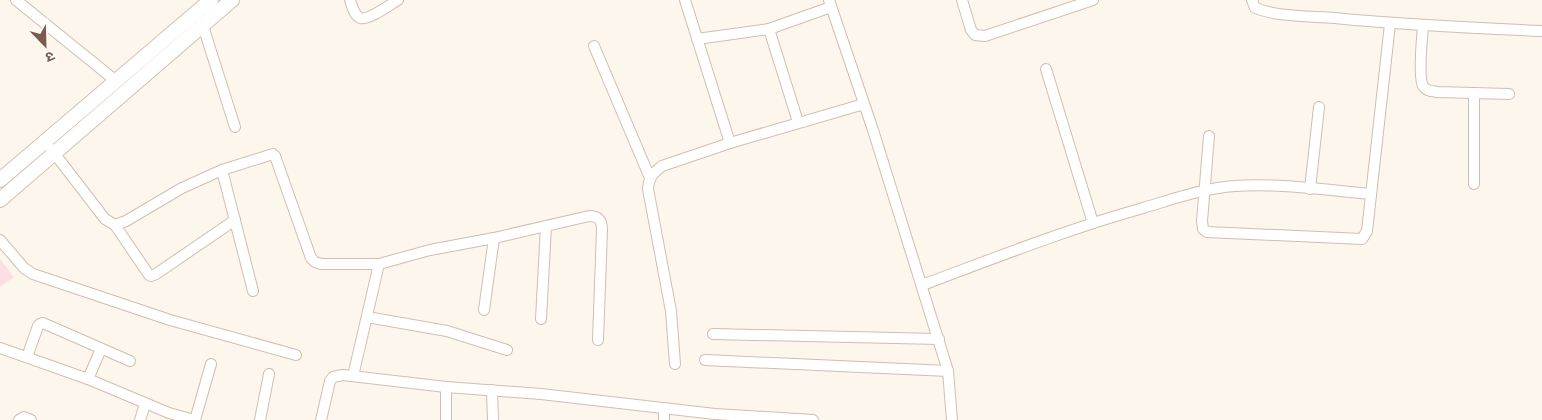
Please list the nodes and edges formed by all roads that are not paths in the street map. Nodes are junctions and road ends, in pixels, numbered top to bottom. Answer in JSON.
{"nodes":[{"id":1,"x":16,"y":0,"type":"edge"},
{"id":2,"x":210,"y":0,"type":"edge"},
{"id":3,"x":232,"y":0,"type":"edge"},
{"id":4,"x":350,"y":0,"type":"edge"},
{"id":5,"x":398,"y":0,"type":"edge"},
{"id":6,"x":685,"y":0,"type":"edge"},
{"id":7,"x":962,"y":0,"type":"edge"},
{"id":8,"x":1093,"y":0,"type":"edge"},
{"id":9,"x":1252,"y":0,"type":"edge"},
{"id":10,"x":830,"y":3,"type":"edge"},
{"id":11,"x":1390,"y":24,"type":"junction"},
{"id":12,"x":203,"y":26,"type":"junction"},
{"id":13,"x":1422,"y":26,"type":"junction"},
{"id":14,"x":769,"y":29,"type":"junction"},
{"id":15,"x":1542,"y":31,"type":"edge"},
{"id":16,"x":697,"y":39,"type":"junction"},
{"id":17,"x":594,"y":46,"type":"dead end"},
{"id":18,"x":1046,"y":69,"type":"dead end"},
{"id":19,"x":116,"y":81,"type":"junction"},
{"id":20,"x":1474,"y":93,"type":"junction"},
{"id":21,"x":1509,"y":94,"type":"dead end"},
{"id":22,"x":864,"y":104,"type":"junction"},
{"id":23,"x":1319,"y":107,"type":"dead end"},
{"id":24,"x":798,"y":122,"type":"junction"},
{"id":25,"x":235,"y":127,"type":"dead end"},
{"id":26,"x":1209,"y":136,"type":"dead end"},
{"id":27,"x":730,"y":143,"type":"junction"},
{"id":28,"x":50,"y":148,"type":"junction"},
{"id":29,"x":222,"y":170,"type":"junction"},
{"id":30,"x":650,"y":178,"type":"junction"},
{"id":31,"x":0,"y":180,"type":"edge"},
{"id":32,"x":1474,"y":184,"type":"dead end"},
{"id":33,"x":1310,"y":189,"type":"junction"},
{"id":34,"x":1204,"y":191,"type":"junction"},
{"id":35,"x":1371,"y":194,"type":"junction"},
{"id":36,"x":0,"y":200,"type":"edge"},
{"id":37,"x":235,"y":220,"type":"junction"},
{"id":38,"x":1093,"y":223,"type":"junction"},
{"id":39,"x":115,"y":225,"type":"junction"},
{"id":40,"x":546,"y":226,"type":"junction"},
{"id":41,"x":494,"y":238,"type":"junction"},
{"id":42,"x":0,"y":240,"type":"edge"},
{"id":43,"x":379,"y":264,"type":"junction"},
{"id":44,"x":922,"y":285,"type":"junction"},
{"id":45,"x":253,"y":291,"type":"dead end"},
{"id":46,"x":484,"y":310,"type":"dead end"},
{"id":47,"x":367,"y":317,"type":"junction"},
{"id":48,"x":541,"y":319,"type":"dead end"},
{"id":49,"x":713,"y":334,"type":"dead end"},
{"id":50,"x":939,"y":338,"type":"junction"},
{"id":51,"x":598,"y":340,"type":"dead end"},
{"id":52,"x":0,"y":348,"type":"edge"},
{"id":53,"x":101,"y":349,"type":"junction"},
{"id":54,"x":507,"y":350,"type":"dead end"},
{"id":55,"x":296,"y":355,"type":"dead end"},
{"id":56,"x":27,"y":357,"type":"junction"},
{"id":57,"x":705,"y":360,"type":"dead end"},
{"id":58,"x":130,"y":361,"type":"dead end"},
{"id":59,"x":211,"y":364,"type":"dead end"},
{"id":60,"x":675,"y":364,"type":"dead end"},
{"id":61,"x":948,"y":371,"type":"junction"},
{"id":62,"x":269,"y":374,"type":"dead end"},
{"id":63,"x":353,"y":376,"type":"junction"},
{"id":64,"x":88,"y":379,"type":"junction"},
{"id":65,"x":446,"y":386,"type":"junction"},
{"id":66,"x":492,"y":390,"type":"junction"},
{"id":67,"x":145,"y":404,"type":"junction"},
{"id":68,"x":664,"y":408,"type":"junction"},
{"id":69,"x":715,"y":417,"type":"edge"},
{"id":70,"x":771,"y":419,"type":"edge"},
{"id":71,"x":19,"y":420,"type":"edge"},
{"id":72,"x":31,"y":420,"type":"edge"},
{"id":73,"x":140,"y":420,"type":"edge"},
{"id":74,"x":194,"y":420,"type":"edge"},
{"id":75,"x":260,"y":420,"type":"edge"},
{"id":76,"x":321,"y":420,"type":"edge"},
{"id":77,"x":446,"y":420,"type":"edge"},
{"id":78,"x":493,"y":420,"type":"edge"},
{"id":79,"x":664,"y":420,"type":"edge"},
{"id":80,"x":812,"y":420,"type":"edge"},
{"id":81,"x":952,"y":420,"type":"edge"}],
"edges":[{"from":1,"to":19,"type":"street"},
{"from":2,"to":19,"type":"main road"},
{"from":3,"to":12,"type":"main road"},
{"from":4,"to":5,"type":"street"},
{"from":6,"to":16,"type":"street"},
{"from":7,"to":8,"type":"street"},
{"from":9,"to":11,"type":"street"},
{"from":10,"to":14,"type":"street"},
{"from":10,"to":22,"type":"street"},
{"from":11,"to":13,"type":"street"},
{"from":11,"to":35,"type":"street"},
{"from":12,"to":25,"type":"street"},
{"from":12,"to":28,"type":"main road"},
{"from":13,"to":15,"type":"street"},
{"from":13,"to":20,"type":"street"},
{"from":14,"to":16,"type":"street"},
{"from":14,"to":24,"type":"street"},
{"from":16,"to":27,"type":"street"},
{"from":17,"to":30,"type":"street"},
{"from":18,"to":38,"type":"street"},
{"from":19,"to":28,"type":"main road"},
{"from":20,"to":21,"type":"street"},
{"from":20,"to":32,"type":"street"},
{"from":22,"to":24,"type":"street"},
{"from":22,"to":44,"type":"street"},
{"from":23,"to":33,"type":"street"},
{"from":24,"to":27,"type":"street"},
{"from":26,"to":34,"type":"street"},
{"from":27,"to":30,"type":"street"},
{"from":28,"to":31,"type":"main road"},
{"from":28,"to":36,"type":"main road"},
{"from":28,"to":39,"type":"street"},
{"from":29,"to":37,"type":"street"},
{"from":29,"to":39,"type":"street"},
{"from":29,"to":43,"type":"street"},
{"from":30,"to":60,"type":"street"},
{"from":33,"to":34,"type":"street"},
{"from":33,"to":35,"type":"street"},
{"from":34,"to":35,"type":"street"},
{"from":34,"to":38,"type":"street"},
{"from":37,"to":39,"type":"street"},
{"from":37,"to":45,"type":"street"},
{"from":38,"to":44,"type":"street"},
{"from":40,"to":41,"type":"street"},
{"from":40,"to":48,"type":"street"},
{"from":40,"to":51,"type":"street"},
{"from":41,"to":43,"type":"street"},
{"from":41,"to":46,"type":"street"},
{"from":42,"to":55,"type":"street"},
{"from":43,"to":47,"type":"street"},
{"from":44,"to":50,"type":"street"},
{"from":47,"to":54,"type":"street"},
{"from":47,"to":63,"type":"street"},
{"from":49,"to":50,"type":"street"},
{"from":50,"to":61,"type":"street"},
{"from":52,"to":56,"type":"street"},
{"from":53,"to":56,"type":"street"},
{"from":53,"to":58,"type":"street"},
{"from":53,"to":64,"type":"street"},
{"from":56,"to":64,"type":"street"},
{"from":57,"to":61,"type":"street"},
{"from":59,"to":74,"type":"street"},
{"from":61,"to":81,"type":"street"},
{"from":62,"to":75,"type":"street"},
{"from":63,"to":65,"type":"street"},
{"from":63,"to":76,"type":"street"},
{"from":64,"to":67,"type":"street"},
{"from":65,"to":66,"type":"street"},
{"from":65,"to":77,"type":"street"},
{"from":66,"to":68,"type":"street"},
{"from":66,"to":78,"type":"street"},
{"from":67,"to":73,"type":"street"},
{"from":67,"to":74,"type":"street"},
{"from":68,"to":69,"type":"street"},
{"from":68,"to":79,"type":"street"},
{"from":69,"to":70,"type":"street"},
{"from":70,"to":80,"type":"street"},
{"from":71,"to":72,"type":"street"}]}
